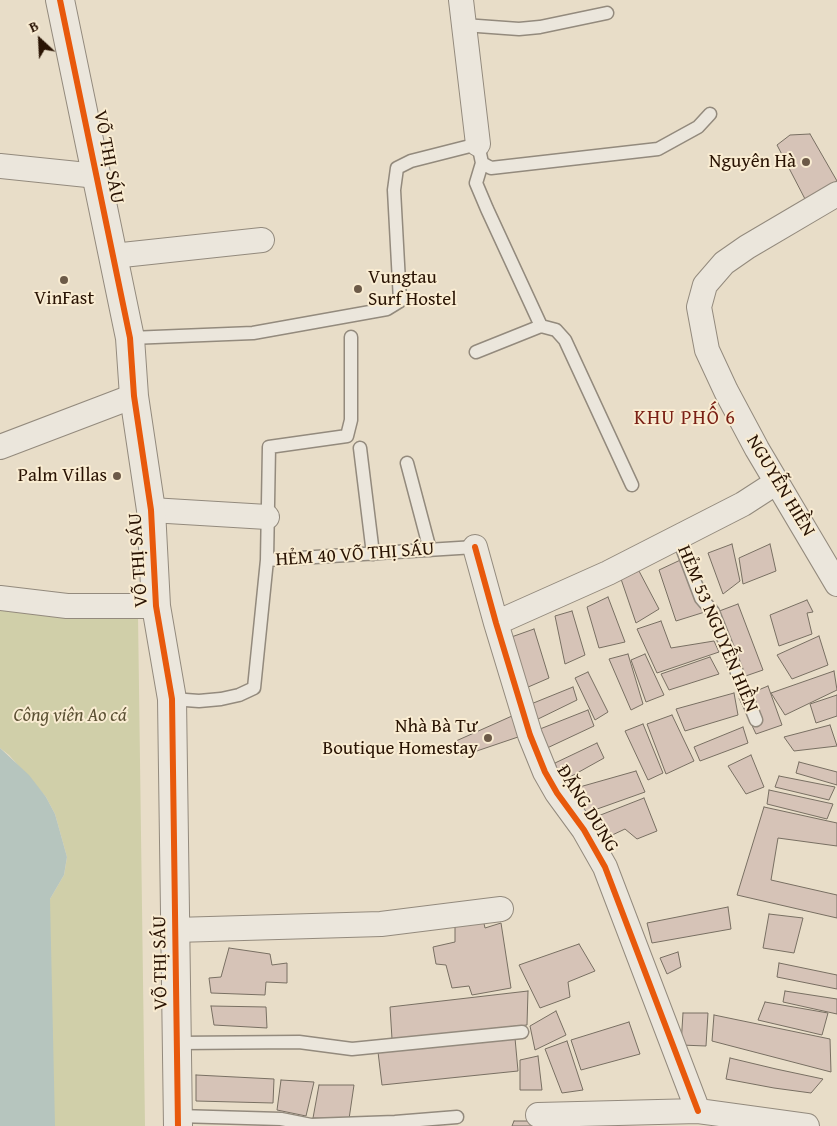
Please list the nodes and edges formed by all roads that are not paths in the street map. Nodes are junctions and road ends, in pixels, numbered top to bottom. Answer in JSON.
{"nodes":[{"id":1,"x":60,"y":0,"type":"edge"},
{"id":2,"x":461,"y":0,"type":"edge"},
{"id":3,"x":607,"y":13,"type":"dead end"},
{"id":4,"x":464,"y":25,"type":"junction"},
{"id":5,"x":710,"y":114,"type":"dead end"},
{"id":6,"x":480,"y":154,"type":"junction"},
{"id":7,"x":0,"y":166,"type":"edge"},
{"id":8,"x":97,"y":176,"type":"junction"},
{"id":9,"x":837,"y":194,"type":"edge"},
{"id":10,"x":262,"y":240,"type":"dead end"},
{"id":11,"x":114,"y":256,"type":"junction"},
{"id":12,"x":541,"y":326,"type":"junction"},
{"id":13,"x":351,"y":337,"type":"dead end"},
{"id":14,"x":130,"y":338,"type":"junction"},
{"id":15,"x":476,"y":352,"type":"dead end"},
{"id":16,"x":134,"y":396,"type":"junction"},
{"id":17,"x":0,"y":447,"type":"edge"},
{"id":18,"x":360,"y":448,"type":"dead end"},
{"id":19,"x":407,"y":464,"type":"dead end"},
{"id":20,"x":777,"y":482,"type":"junction"},
{"id":21,"x":632,"y":485,"type":"dead end"},
{"id":22,"x":151,"y":510,"type":"junction"},
{"id":23,"x":267,"y":517,"type":"junction"},
{"id":24,"x":678,"y":537,"type":"junction"},
{"id":25,"x":475,"y":547,"type":"joint"},
{"id":26,"x":430,"y":550,"type":"junction"},
{"id":27,"x":373,"y":554,"type":"junction"},
{"id":28,"x":267,"y":560,"type":"junction"},
{"id":29,"x":837,"y":584,"type":"edge"},
{"id":30,"x":0,"y":598,"type":"edge"},
{"id":31,"x":156,"y":606,"type":"junction"},
{"id":32,"x":496,"y":623,"type":"junction"},
{"id":33,"x":172,"y":699,"type":"junction"},
{"id":34,"x":756,"y":720,"type":"dead end"},
{"id":35,"x":501,"y":909,"type":"dead end"},
{"id":36,"x":175,"y":930,"type":"junction"},
{"id":37,"x":522,"y":1032,"type":"dead end"},
{"id":38,"x":177,"y":1043,"type":"junction"},
{"id":39,"x":698,"y":1111,"type":"junction"},
{"id":40,"x":458,"y":1116,"type":"dead end"},
{"id":41,"x":602,"y":1119,"type":"edge"},
{"id":42,"x":539,"y":1120,"type":"edge"},
{"id":43,"x":178,"y":1121,"type":"edge"},
{"id":44,"x":807,"y":1126,"type":"edge"}],
"edges":[{"from":1,"to":8,"type":"street","name":"VÕ THỊ SÁU"},
{"from":2,"to":4,"type":"street"},
{"from":3,"to":4,"type":"lane"},
{"from":4,"to":6,"type":"street"},
{"from":5,"to":6,"type":"lane"},
{"from":6,"to":12,"type":"lane"},
{"from":6,"to":14,"type":"lane"},
{"from":7,"to":8,"type":"street"},
{"from":8,"to":11,"type":"street","name":"VÕ THỊ SÁU"},
{"from":9,"to":20,"type":"street","name":"NGUYỄN HIỀN"},
{"from":10,"to":11,"type":"street"},
{"from":11,"to":14,"type":"street","name":"VÕ THỊ SÁU"},
{"from":12,"to":15,"type":"lane"},
{"from":12,"to":21,"type":"lane"},
{"from":13,"to":23,"type":"lane"},
{"from":14,"to":16,"type":"street","name":"VÕ THỊ SÁU"},
{"from":16,"to":17,"type":"street"},
{"from":16,"to":22,"type":"street","name":"VÕ THỊ SÁU"},
{"from":18,"to":27,"type":"lane"},
{"from":19,"to":26,"type":"lane"},
{"from":20,"to":24,"type":"street"},
{"from":20,"to":29,"type":"street","name":"NGUYỄN HIỀN"},
{"from":22,"to":23,"type":"street"},
{"from":22,"to":31,"type":"street","name":"VÕ THỊ SÁU"},
{"from":23,"to":28,"type":"lane"},
{"from":24,"to":32,"type":"street"},
{"from":24,"to":34,"type":"lane","name":"HẺM 53 NGUYỄN HIỀN"},
{"from":25,"to":26,"type":"lane","name":"HẺM 40 VÕ THỊ SÁU"},
{"from":25,"to":32,"type":"street","name":"ĐẶNG DUNG"},
{"from":26,"to":27,"type":"lane","name":"HẺM 40 VÕ THỊ SÁU"},
{"from":27,"to":28,"type":"lane","name":"HẺM 40 VÕ THỊ SÁU"},
{"from":28,"to":33,"type":"lane","name":"HẺM 40 VÕ THỊ SÁU"},
{"from":30,"to":31,"type":"street"},
{"from":31,"to":33,"type":"street","name":"VÕ THỊ SÁU"},
{"from":32,"to":39,"type":"street","name":"ĐẶNG DUNG"},
{"from":33,"to":36,"type":"street","name":"VÕ THỊ SÁU"},
{"from":35,"to":36,"type":"street"},
{"from":36,"to":38,"type":"street","name":"VÕ THỊ SÁU"},
{"from":37,"to":38,"type":"lane"},
{"from":38,"to":43,"type":"street","name":"VÕ THỊ SÁU"},
{"from":39,"to":41,"type":"street"},
{"from":39,"to":44,"type":"street"},
{"from":40,"to":43,"type":"lane"},
{"from":41,"to":42,"type":"street"}]}
